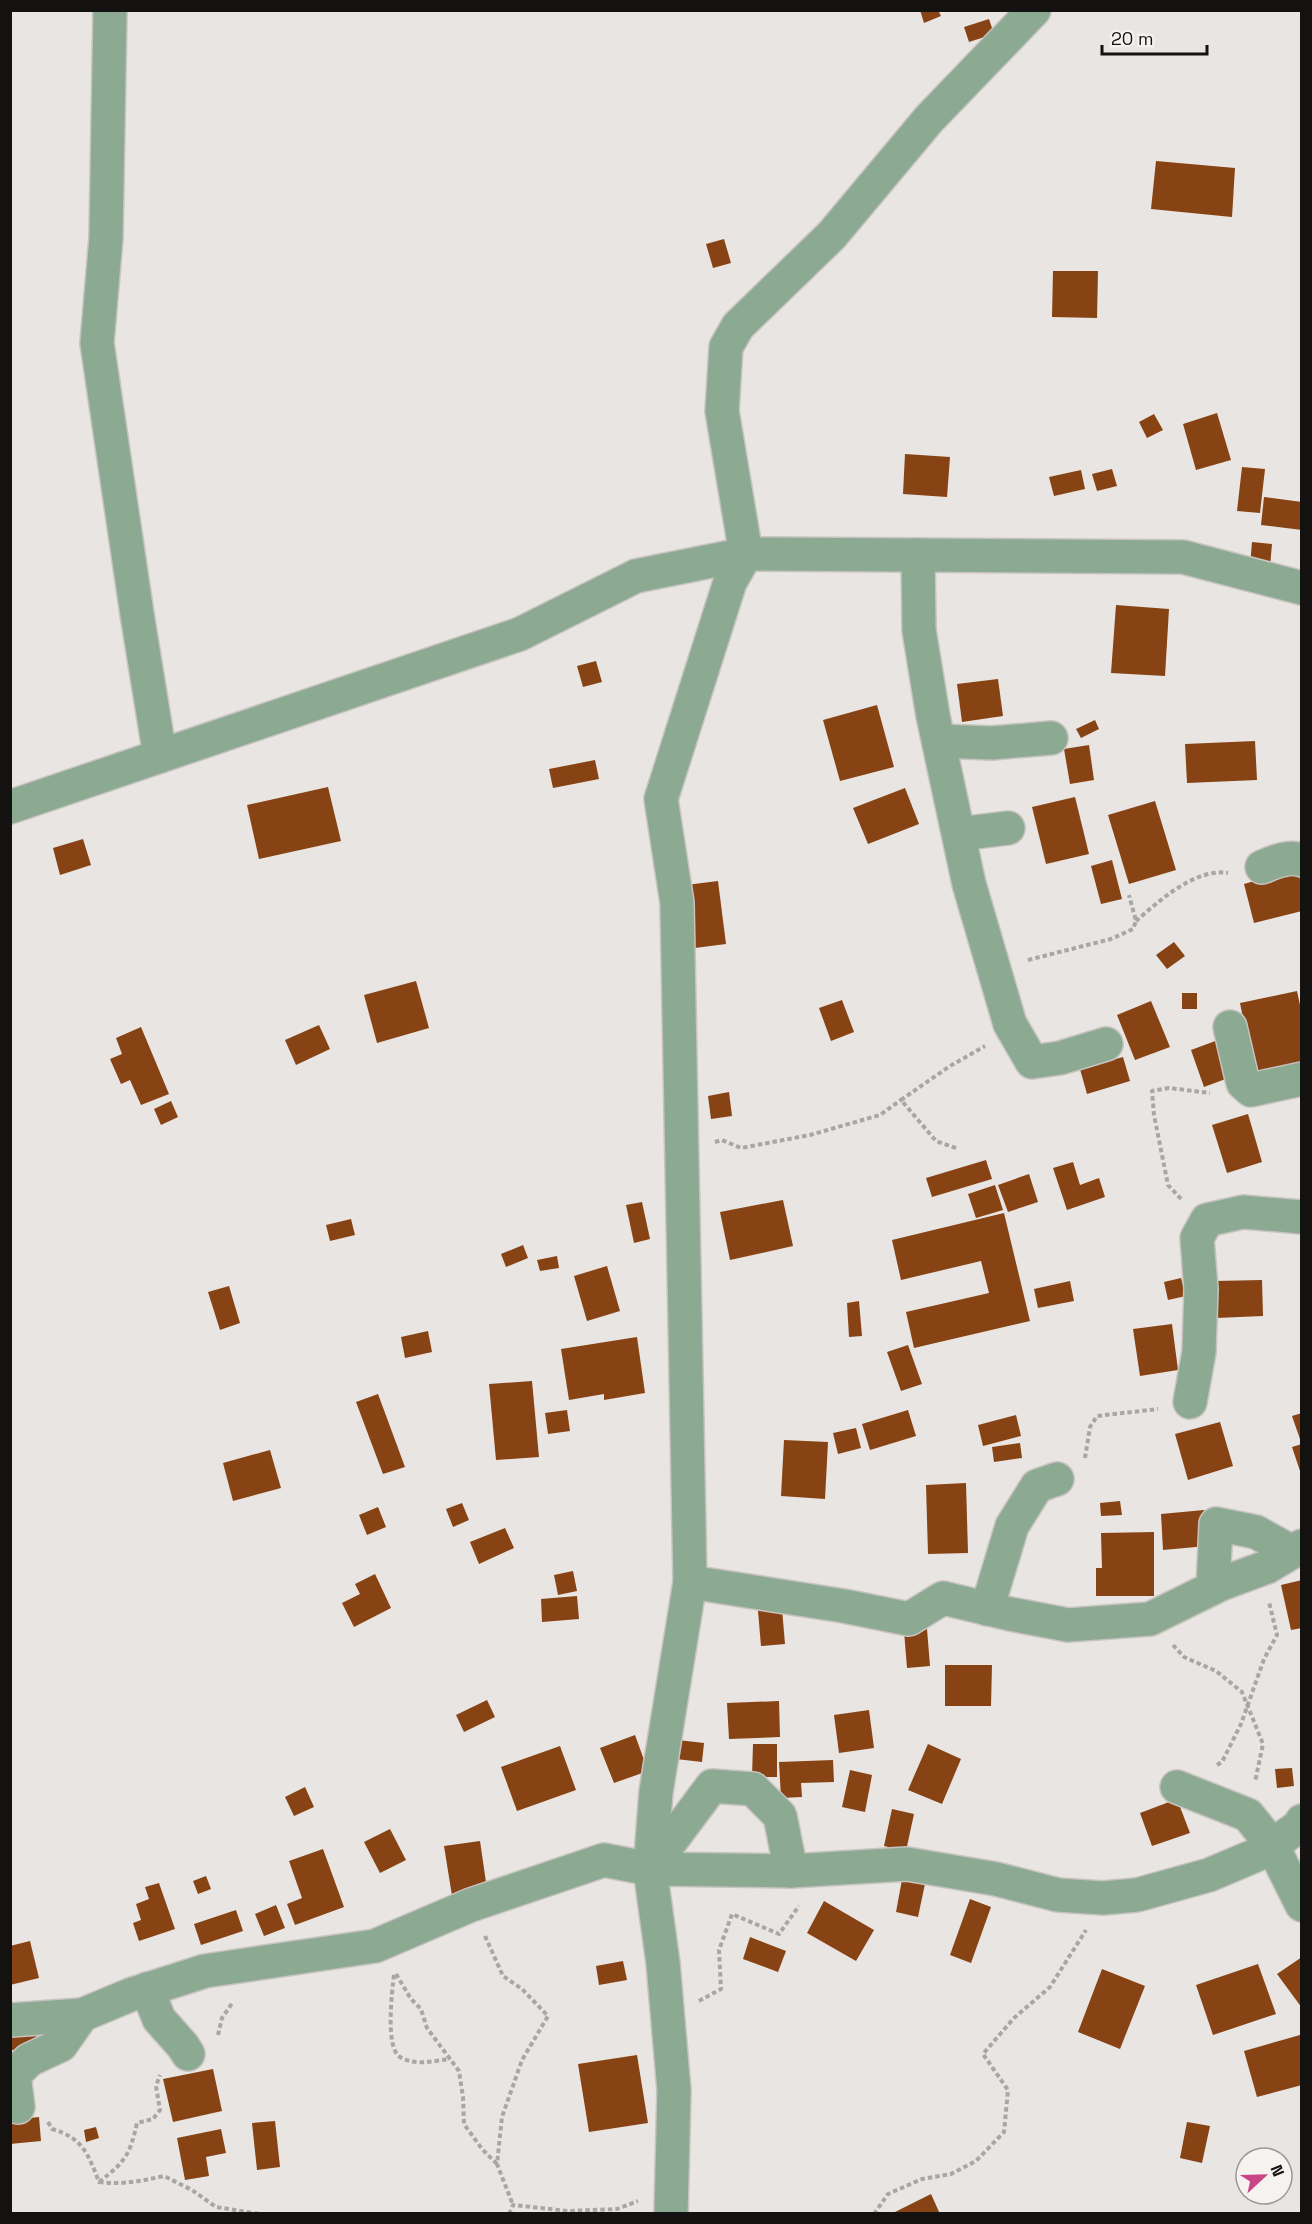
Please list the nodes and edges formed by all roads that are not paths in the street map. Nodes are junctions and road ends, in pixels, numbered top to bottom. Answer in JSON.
{"nodes":[{"id":1,"x":110,"y":10,"type":"edge"},
{"id":2,"x":1039,"y":11,"type":"edge"},
{"id":3,"x":746,"y":554,"type":"junction"},
{"id":4,"x":918,"y":555,"type":"junction"},
{"id":5,"x":1302,"y":588,"type":"edge"},
{"id":6,"x":1051,"y":738,"type":"dead end"},
{"id":7,"x":939,"y":741,"type":"junction"},
{"id":8,"x":160,"y":756,"type":"junction"},
{"id":9,"x":10,"y":807,"type":"edge"},
{"id":10,"x":1008,"y":828,"type":"dead end"},
{"id":11,"x":958,"y":834,"type":"junction"},
{"id":12,"x":1302,"y":860,"type":"edge"},
{"id":13,"x":1262,"y":867,"type":"road end"},
{"id":14,"x":1230,"y":1027,"type":"dead end"},
{"id":15,"x":1106,"y":1044,"type":"dead end"},
{"id":16,"x":1302,"y":1079,"type":"edge"},
{"id":17,"x":1302,"y":1217,"type":"edge"},
{"id":18,"x":1190,"y":1402,"type":"road end"},
{"id":19,"x":1057,"y":1479,"type":"road end"},
{"id":20,"x":1297,"y":1549,"type":"edge"},
{"id":21,"x":690,"y":1582,"type":"junction"},
{"id":22,"x":1213,"y":1588,"type":"junction"},
{"id":23,"x":987,"y":1609,"type":"junction"},
{"id":24,"x":1177,"y":1787,"type":"road end"},
{"id":25,"x":1302,"y":1821,"type":"edge"},
{"id":26,"x":1272,"y":1845,"type":"junction"},
{"id":27,"x":650,"y":1869,"type":"junction"},
{"id":28,"x":791,"y":1871,"type":"junction"},
{"id":29,"x":1302,"y":1905,"type":"edge"},
{"id":30,"x":147,"y":1989,"type":"junction"},
{"id":31,"x":82,"y":2015,"type":"junction"},
{"id":32,"x":10,"y":2020,"type":"edge"},
{"id":33,"x":188,"y":2054,"type":"road end"},
{"id":34,"x":18,"y":2107,"type":"road end"},
{"id":35,"x":671,"y":2200,"type":"edge"}],
"edges":[{"from":1,"to":8,"type":"street"},
{"from":2,"to":3,"type":"street"},
{"from":3,"to":4,"type":"street"},
{"from":3,"to":8,"type":"street"},
{"from":3,"to":21,"type":"street"},
{"from":4,"to":5,"type":"street"},
{"from":4,"to":7,"type":"street"},
{"from":6,"to":7,"type":"street"},
{"from":7,"to":11,"type":"street"},
{"from":8,"to":9,"type":"street"},
{"from":10,"to":11,"type":"street"},
{"from":11,"to":15,"type":"street"},
{"from":12,"to":13,"type":"street"},
{"from":14,"to":16,"type":"street"},
{"from":17,"to":18,"type":"street"},
{"from":19,"to":23,"type":"street"},
{"from":20,"to":22,"type":"street"},
{"from":20,"to":22,"type":"street"},
{"from":21,"to":23,"type":"street"},
{"from":21,"to":27,"type":"street"},
{"from":22,"to":23,"type":"street"},
{"from":24,"to":26,"type":"street"},
{"from":25,"to":26,"type":"street"},
{"from":26,"to":28,"type":"street"},
{"from":26,"to":29,"type":"street"},
{"from":27,"to":28,"type":"street"},
{"from":27,"to":28,"type":"street"},
{"from":27,"to":30,"type":"street"},
{"from":27,"to":35,"type":"street"},
{"from":30,"to":31,"type":"street"},
{"from":30,"to":33,"type":"street"},
{"from":31,"to":32,"type":"street"},
{"from":31,"to":34,"type":"street"}]}
